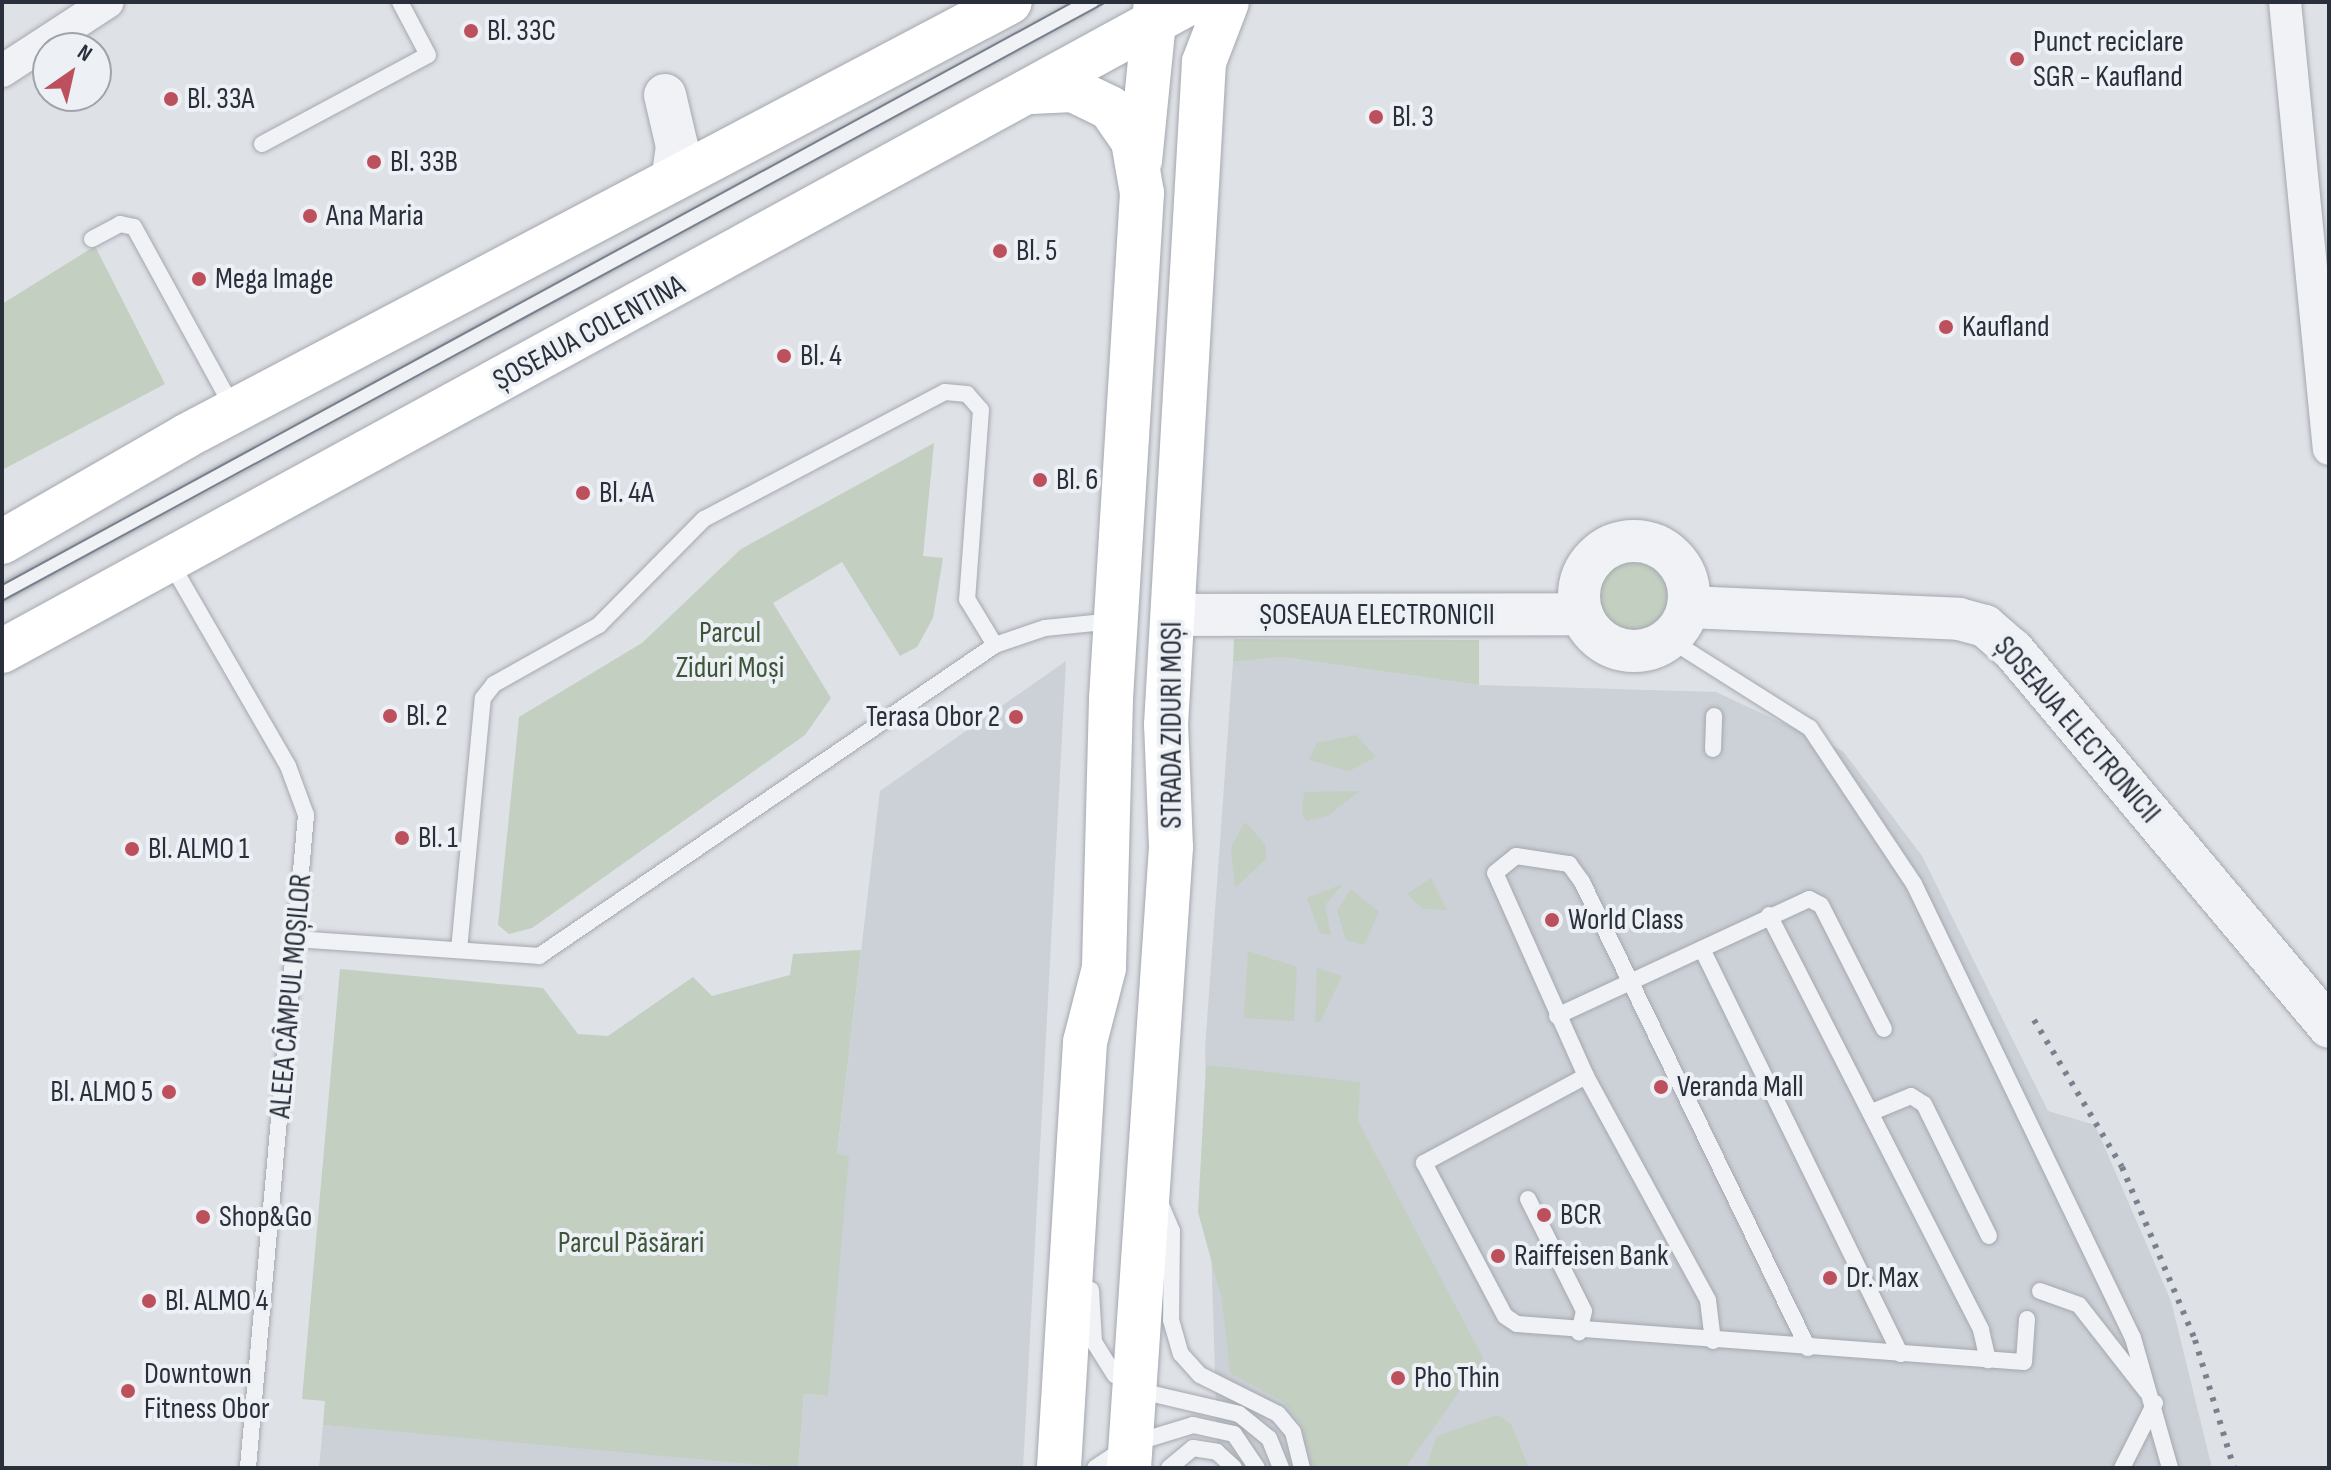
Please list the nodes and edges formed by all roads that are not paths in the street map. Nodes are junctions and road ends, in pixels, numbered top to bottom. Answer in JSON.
{"nodes":[{"id":1,"x":108,"y":2,"type":"edge"},
{"id":2,"x":400,"y":2,"type":"edge"},
{"id":3,"x":1010,"y":2,"type":"edge"},
{"id":4,"x":1090,"y":2,"type":"edge"},
{"id":5,"x":1227,"y":2,"type":"edge"},
{"id":6,"x":2285,"y":2,"type":"edge"},
{"id":7,"x":1168,"y":9,"type":"edge"},
{"id":8,"x":1204,"y":62,"type":"junction"},
{"id":9,"x":2,"y":71,"type":"edge"},
{"id":10,"x":1031,"y":92,"type":"junction"},
{"id":11,"x":262,"y":144,"type":"dead end"},
{"id":12,"x":732,"y":149,"type":"junction"},
{"id":13,"x":1139,"y":171,"type":"junction"},
{"id":14,"x":672,"y":181,"type":"junction"},
{"id":15,"x":92,"y":239,"type":"dead end"},
{"id":16,"x":235,"y":412,"type":"junction"},
{"id":17,"x":2329,"y":449,"type":"edge"},
{"id":18,"x":2,"y":542,"type":"edge"},
{"id":19,"x":168,"y":558,"type":"junction"},
{"id":20,"x":2,"y":593,"type":"edge"},
{"id":21,"x":1582,"y":614,"type":"junction"},
{"id":22,"x":1172,"y":615,"type":"junction"},
{"id":23,"x":1115,"y":621,"type":"junction"},
{"id":24,"x":1678,"y":623,"type":"junction"},
{"id":25,"x":995,"y":645,"type":"junction"},
{"id":26,"x":2,"y":651,"type":"edge"},
{"id":27,"x":1714,"y":716,"type":"dead end"},
{"id":28,"x":1713,"y":749,"type":"dead end"},
{"id":29,"x":1769,"y":915,"type":"junction"},
{"id":30,"x":296,"y":939,"type":"junction"},
{"id":31,"x":1702,"y":949,"type":"junction"},
{"id":32,"x":459,"y":950,"type":"junction"},
{"id":33,"x":1633,"y":983,"type":"junction"},
{"id":34,"x":1557,"y":1016,"type":"junction"},
{"id":35,"x":2329,"y":1027,"type":"edge"},
{"id":36,"x":1884,"y":1029,"type":"dead end"},
{"id":37,"x":1586,"y":1076,"type":"junction"},
{"id":38,"x":1081,"y":1103,"type":"junction"},
{"id":39,"x":1872,"y":1112,"type":"junction"},
{"id":40,"x":1099,"y":1165,"type":"dead end"},
{"id":41,"x":1149,"y":1186,"type":"junction"},
{"id":42,"x":1528,"y":1199,"type":"dead end"},
{"id":43,"x":1989,"y":1236,"type":"dead end"},
{"id":44,"x":1092,"y":1276,"type":"dead end"},
{"id":45,"x":2040,"y":1291,"type":"dead end"},
{"id":46,"x":2027,"y":1319,"type":"dead end"},
{"id":47,"x":1579,"y":1332,"type":"junction"},
{"id":48,"x":1713,"y":1341,"type":"junction"},
{"id":49,"x":1808,"y":1348,"type":"junction"},
{"id":50,"x":1900,"y":1354,"type":"junction"},
{"id":51,"x":1988,"y":1360,"type":"junction"},
{"id":52,"x":1154,"y":1393,"type":"junction"},
{"id":53,"x":2155,"y":1403,"type":"junction"},
{"id":54,"x":1130,"y":1456,"type":"edge"},
{"id":55,"x":248,"y":1468,"type":"edge"},
{"id":56,"x":1059,"y":1468,"type":"edge"},
{"id":57,"x":1095,"y":1468,"type":"edge"},
{"id":58,"x":1169,"y":1468,"type":"edge"},
{"id":59,"x":1234,"y":1468,"type":"edge"},
{"id":60,"x":1257,"y":1468,"type":"edge"},
{"id":61,"x":1281,"y":1468,"type":"edge"},
{"id":62,"x":1302,"y":1468,"type":"edge"},
{"id":63,"x":2122,"y":1468,"type":"edge"},
{"id":64,"x":2170,"y":1468,"type":"edge"}],
"edges":[{"from":1,"to":9,"type":"street"},
{"from":2,"to":11,"type":"lane"},
{"from":3,"to":12,"type":"main road"},
{"from":4,"to":20,"type":"lane"},
{"from":5,"to":8,"type":"main road"},
{"from":6,"to":17,"type":"street"},
{"from":7,"to":8,"type":"main road"},
{"from":7,"to":10,"type":"main road","name":"ȘOSEAUA COLENTINA"},
{"from":7,"to":13,"type":"main road","name":"STRADA ZIDURI MOȘI"},
{"from":8,"to":22,"type":"main road","name":"STRADA ZIDURI MOȘI"},
{"from":10,"to":13,"type":"main road","name":"STRADA ZIDURI MOȘI"},
{"from":10,"to":19,"type":"main road","name":"ȘOSEAUA COLENTINA"},
{"from":12,"to":14,"type":"main road"},
{"from":12,"to":14,"type":"street"},
{"from":13,"to":23,"type":"main road","name":"STRADA ZIDURI MOȘI"},
{"from":14,"to":16,"type":"main road"},
{"from":15,"to":16,"type":"lane"},
{"from":16,"to":18,"type":"main road"},
{"from":19,"to":26,"type":"main road","name":"ȘOSEAUA COLENTINA"},
{"from":19,"to":30,"type":"lane","name":"ALEEA CÂMPUL MOȘILOR"},
{"from":21,"to":22,"type":"street","name":"ȘOSEAUA ELECTRONICII"},
{"from":21,"to":24,"type":"street"},
{"from":21,"to":24,"type":"street"},
{"from":22,"to":41,"type":"main road","name":"STRADA ZIDURI MOȘI"},
{"from":23,"to":25,"type":"lane"},
{"from":23,"to":38,"type":"main road","name":"STRADA ZIDURI MOȘI"},
{"from":24,"to":35,"type":"street","name":"ȘOSEAUA ELECTRONICII"},
{"from":24,"to":53,"type":"lane"},
{"from":25,"to":32,"type":"lane"},
{"from":25,"to":32,"type":"lane"},
{"from":27,"to":28,"type":"lane"},
{"from":29,"to":31,"type":"lane"},
{"from":29,"to":36,"type":"lane"},
{"from":29,"to":39,"type":"lane"},
{"from":30,"to":32,"type":"lane"},
{"from":30,"to":55,"type":"lane","name":"ALEEA CÂMPUL MOȘILOR"},
{"from":31,"to":33,"type":"lane"},
{"from":31,"to":50,"type":"lane"},
{"from":33,"to":34,"type":"lane"},
{"from":33,"to":34,"type":"lane"},
{"from":33,"to":49,"type":"lane"},
{"from":34,"to":37,"type":"lane"},
{"from":37,"to":47,"type":"lane"},
{"from":37,"to":48,"type":"lane"},
{"from":38,"to":40,"type":"lane","name":"STRADA ZIDURI MOȘI"},
{"from":38,"to":56,"type":"main road","name":"STRADA ZIDURI MOȘI"},
{"from":39,"to":43,"type":"lane"},
{"from":39,"to":51,"type":"lane"},
{"from":41,"to":52,"type":"main road","name":"STRADA ZIDURI MOȘI"},
{"from":41,"to":62,"type":"lane"},
{"from":42,"to":47,"type":"lane"},
{"from":44,"to":52,"type":"lane"},
{"from":45,"to":53,"type":"lane"},
{"from":46,"to":51,"type":"lane"},
{"from":47,"to":48,"type":"lane"},
{"from":48,"to":49,"type":"lane"},
{"from":49,"to":50,"type":"lane"},
{"from":50,"to":51,"type":"lane"},
{"from":52,"to":54,"type":"main road","name":"STRADA ZIDURI MOȘI"},
{"from":52,"to":61,"type":"lane"},
{"from":53,"to":63,"type":"lane"},
{"from":53,"to":64,"type":"lane"},
{"from":54,"to":57,"type":"lane"},
{"from":54,"to":60,"type":"lane"},
{"from":58,"to":59,"type":"lane"}]}
